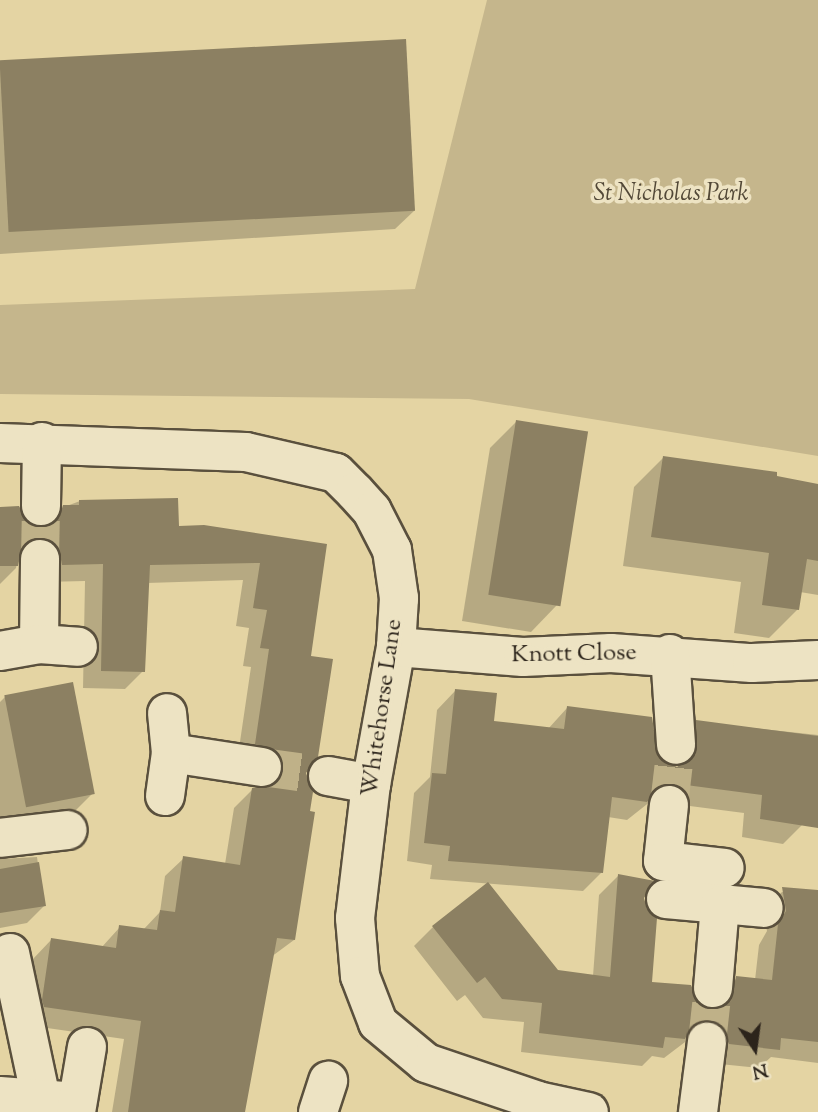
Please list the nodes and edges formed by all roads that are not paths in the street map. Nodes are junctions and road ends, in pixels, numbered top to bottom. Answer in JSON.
{"nodes":[{"id":1,"x":42,"y":442,"type":"junction"},
{"id":2,"x":0,"y":443,"type":"edge"},
{"id":3,"x":41,"y":506,"type":"tunnel mouth"},
{"id":4,"x":40,"y":559,"type":"tunnel mouth"},
{"id":5,"x":39,"y":644,"type":"junction"},
{"id":6,"x":78,"y":646,"type":"dead end"},
{"id":7,"x":396,"y":647,"type":"junction"},
{"id":8,"x":0,"y":650,"type":"edge"},
{"id":9,"x":670,"y":654,"type":"junction"},
{"id":10,"x":818,"y":660,"type":"edge"},
{"id":11,"x":167,"y":713,"type":"dead end"},
{"id":12,"x":676,"y":745,"type":"tunnel mouth"},
{"id":13,"x":170,"y":753,"type":"junction"},
{"id":14,"x":262,"y":767,"type":"tunnel mouth"},
{"id":15,"x":328,"y":776,"type":"tunnel mouth"},
{"id":16,"x":371,"y":784,"type":"junction"},
{"id":17,"x":165,"y":796,"type":"dead end"},
{"id":18,"x":669,"y":805,"type":"tunnel mouth"},
{"id":19,"x":68,"y":830,"type":"dead end"},
{"id":20,"x":0,"y":838,"type":"edge"},
{"id":21,"x":722,"y":886,"type":"junction"},
{"id":22,"x":667,"y":898,"type":"dead end"},
{"id":23,"x":764,"y":908,"type":"dead end"},
{"id":24,"x":10,"y":953,"type":"dead end"},
{"id":25,"x":713,"y":988,"type":"tunnel mouth"},
{"id":26,"x":707,"y":1042,"type":"tunnel mouth"},
{"id":27,"x":87,"y":1047,"type":"dead end"},
{"id":28,"x":0,"y":1096,"type":"edge"},
{"id":29,"x":65,"y":1104,"type":"edge"},
{"id":30,"x":589,"y":1112,"type":"edge"},
{"id":31,"x":698,"y":1112,"type":"edge"}],
"edges":[{"from":1,"to":2,"type":"street","name":"Whitehorse Lane"},
{"from":1,"to":3,"type":"street"},
{"from":1,"to":7,"type":"street","name":"Whitehorse Lane"},
{"from":4,"to":5,"type":"street"},
{"from":5,"to":6,"type":"street"},
{"from":5,"to":8,"type":"street"},
{"from":7,"to":9,"type":"street","name":"Knott Close"},
{"from":7,"to":16,"type":"street","name":"Whitehorse Lane"},
{"from":9,"to":10,"type":"street","name":"Knott Close"},
{"from":9,"to":12,"type":"street"},
{"from":11,"to":13,"type":"street"},
{"from":13,"to":14,"type":"street"},
{"from":13,"to":17,"type":"street"},
{"from":15,"to":16,"type":"street"},
{"from":16,"to":30,"type":"street","name":"Whitehorse Lane"},
{"from":18,"to":21,"type":"street"},
{"from":19,"to":20,"type":"street"},
{"from":21,"to":22,"type":"street"},
{"from":21,"to":23,"type":"street"},
{"from":21,"to":25,"type":"street"},
{"from":24,"to":29,"type":"street"},
{"from":26,"to":31,"type":"street"},
{"from":27,"to":29,"type":"street"},
{"from":28,"to":29,"type":"street"}]}
